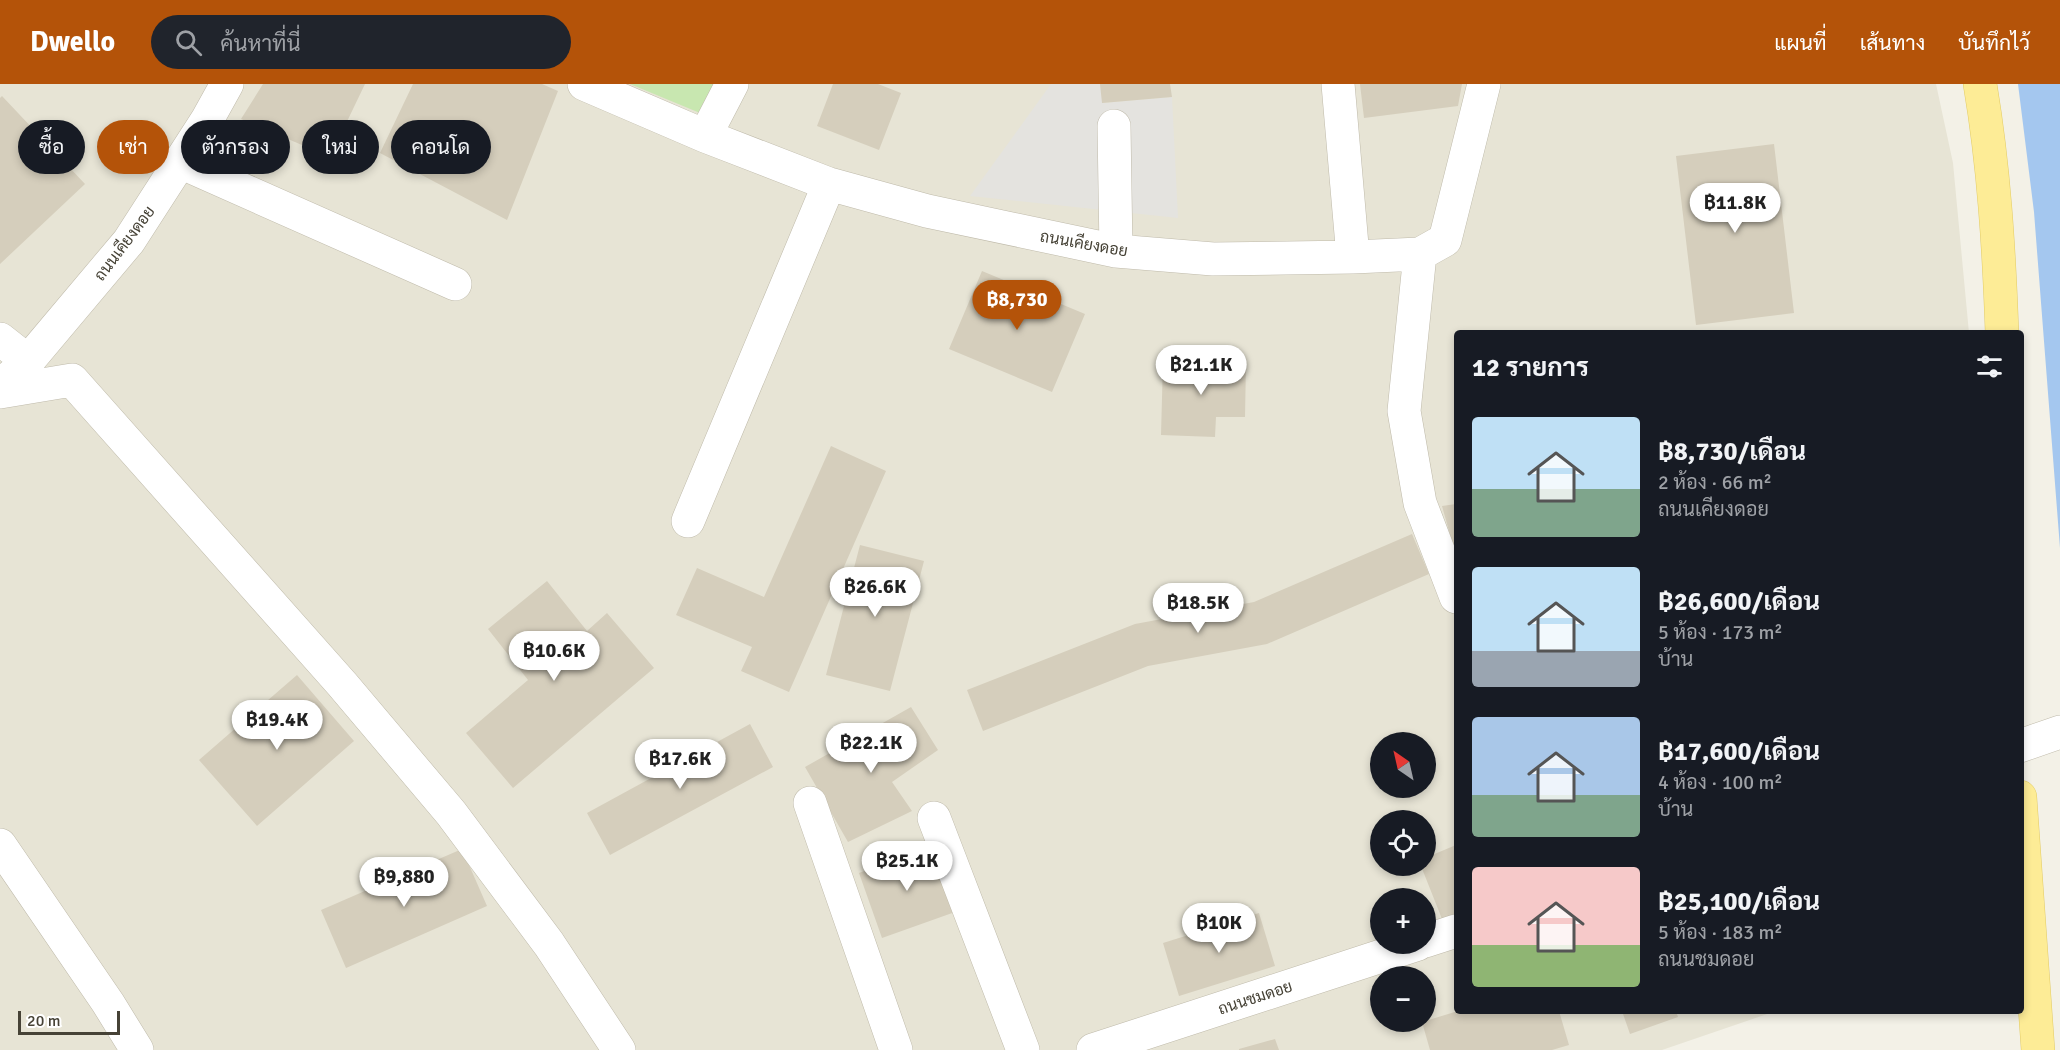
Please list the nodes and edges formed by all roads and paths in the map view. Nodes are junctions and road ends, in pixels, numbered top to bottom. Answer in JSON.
{"nodes":[{"id":1,"x":227,"y":84,"type":"edge"},
{"id":2,"x":584,"y":84,"type":"edge"},
{"id":3,"x":732,"y":84,"type":"edge"},
{"id":4,"x":1338,"y":84,"type":"edge"},
{"id":5,"x":1484,"y":84,"type":"edge"},
{"id":6,"x":1980,"y":84,"type":"edge"},
{"id":7,"x":1114,"y":126,"type":"dead end"},
{"id":8,"x":705,"y":136,"type":"junction"},
{"id":9,"x":180,"y":162,"type":"junction"},
{"id":10,"x":830,"y":184,"type":"junction"},
{"id":11,"x":1116,"y":251,"type":"junction"},
{"id":12,"x":1420,"y":254,"type":"junction"},
{"id":13,"x":1353,"y":257,"type":"junction"},
{"id":14,"x":455,"y":284,"type":"dead end"},
{"id":15,"x":2002,"y":330,"type":"edge"},
{"id":16,"x":0,"y":339,"type":"edge"},
{"id":17,"x":28,"y":361,"type":"junction"},
{"id":18,"x":0,"y":386,"type":"edge"},
{"id":19,"x":0,"y":392,"type":"edge"},
{"id":20,"x":688,"y":521,"type":"dead end"},
{"id":21,"x":1454,"y":592,"type":"edge"},
{"id":22,"x":2060,"y":732,"type":"edge"},
{"id":23,"x":2024,"y":745,"type":"edge"},
{"id":24,"x":810,"y":803,"type":"dead end"},
{"id":25,"x":934,"y":818,"type":"dead end"},
{"id":26,"x":0,"y":845,"type":"edge"},
{"id":27,"x":2024,"y":853,"type":"edge"},
{"id":28,"x":1454,"y":932,"type":"edge"},
{"id":29,"x":1436,"y":937,"type":"edge"},
{"id":30,"x":1387,"y":954,"type":"edge"},
{"id":31,"x":137,"y":1050,"type":"edge"},
{"id":32,"x":618,"y":1050,"type":"edge"},
{"id":33,"x":896,"y":1050,"type":"edge"},
{"id":34,"x":1023,"y":1050,"type":"edge"},
{"id":35,"x":1093,"y":1050,"type":"edge"},
{"id":36,"x":2038,"y":1050,"type":"edge"}],
"edges":[{"from":1,"to":9,"type":"street","name":"ถนนเคียงดอย"},
{"from":2,"to":8,"type":"street","name":"ถนนเคียงดอย"},
{"from":3,"to":8,"type":"street"},
{"from":4,"to":13,"type":"street"},
{"from":5,"to":12,"type":"street","name":"ถนนเคียงดอย"},
{"from":6,"to":15,"type":"main road"},
{"from":7,"to":11,"type":"street"},
{"from":8,"to":10,"type":"street","name":"ถนนเคียงดอย"},
{"from":9,"to":14,"type":"street"},
{"from":9,"to":17,"type":"street","name":"ถนนเคียงดอย"},
{"from":10,"to":11,"type":"street","name":"ถนนเคียงดอย"},
{"from":10,"to":20,"type":"street"},
{"from":11,"to":13,"type":"street","name":"ถนนเคียงดอย"},
{"from":12,"to":13,"type":"street","name":"ถนนเคียงดอย"},
{"from":12,"to":21,"type":"street"},
{"from":16,"to":17,"type":"street"},
{"from":17,"to":18,"type":"street","name":"ถนนเคียงดอย"},
{"from":19,"to":32,"type":"street"},
{"from":22,"to":23,"type":"street"},
{"from":24,"to":33,"type":"street"},
{"from":25,"to":34,"type":"street"},
{"from":26,"to":31,"type":"street"},
{"from":27,"to":36,"type":"main road"},
{"from":28,"to":29,"type":"street"},
{"from":30,"to":35,"type":"street","name":"ถนนชมดอย"}]}
